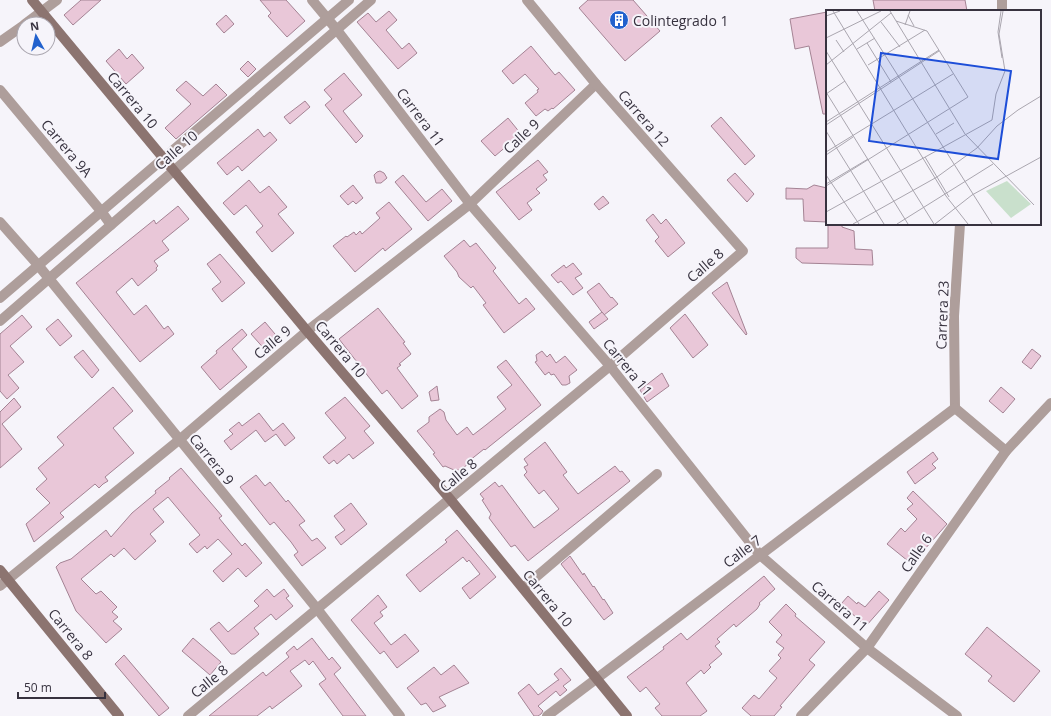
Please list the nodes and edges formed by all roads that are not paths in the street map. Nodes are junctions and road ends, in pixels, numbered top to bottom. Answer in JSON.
{"nodes":[{"id":1,"x":32,"y":0,"type":"edge"},
{"id":2,"x":57,"y":0,"type":"edge"},
{"id":3,"x":312,"y":0,"type":"edge"},
{"id":4,"x":349,"y":0,"type":"edge"},
{"id":5,"x":371,"y":0,"type":"edge"},
{"id":6,"x":527,"y":0,"type":"edge"},
{"id":7,"x":42,"y":12,"type":"junction"},
{"id":8,"x":36,"y":16,"type":"edge"},
{"id":9,"x":327,"y":19,"type":"junction"},
{"id":10,"x":16,"y":30,"type":"edge"},
{"id":11,"x":337,"y":30,"type":"junction"},
{"id":12,"x":0,"y":42,"type":"edge"},
{"id":13,"x":596,"y":84,"type":"junction"},
{"id":14,"x":0,"y":90,"type":"edge"},
{"id":15,"x":164,"y":158,"type":"junction"},
{"id":16,"x":174,"y":171,"type":"junction"},
{"id":17,"x":470,"y":204,"type":"junction"},
{"id":18,"x":101,"y":212,"type":"junction"},
{"id":19,"x":0,"y":222,"type":"edge"},
{"id":20,"x":111,"y":225,"type":"junction"},
{"id":21,"x":960,"y":225,"type":"edge"},
{"id":22,"x":743,"y":251,"type":"joint"},
{"id":23,"x":38,"y":265,"type":"junction"},
{"id":24,"x":49,"y":279,"type":"junction"},
{"id":25,"x":0,"y":298,"type":"edge"},
{"id":26,"x":0,"y":321,"type":"edge"},
{"id":27,"x":307,"y":331,"type":"junction"},
{"id":28,"x":610,"y":366,"type":"junction"},
{"id":29,"x":1051,"y":403,"type":"edge"},
{"id":30,"x":955,"y":408,"type":"junction"},
{"id":31,"x":179,"y":440,"type":"junction"},
{"id":32,"x":1006,"y":451,"type":"junction"},
{"id":33,"x":657,"y":474,"type":"dead end"},
{"id":34,"x":450,"y":500,"type":"junction"},
{"id":35,"x":760,"y":555,"type":"junction"},
{"id":36,"x":0,"y":570,"type":"edge"},
{"id":37,"x":4,"y":582,"type":"edge"},
{"id":38,"x":523,"y":588,"type":"junction"},
{"id":39,"x":318,"y":610,"type":"junction"},
{"id":40,"x":867,"y":648,"type":"junction"},
{"id":41,"x":596,"y":679,"type":"junction"},
{"id":42,"x":119,"y":716,"type":"edge"},
{"id":43,"x":188,"y":716,"type":"edge"},
{"id":44,"x":400,"y":716,"type":"edge"},
{"id":45,"x":547,"y":716,"type":"edge"},
{"id":46,"x":627,"y":716,"type":"edge"},
{"id":47,"x":801,"y":716,"type":"edge"},
{"id":48,"x":957,"y":716,"type":"edge"}],
"edges":[{"from":1,"to":7,"type":"street","name":"Carrera 10"},
{"from":2,"to":7,"type":"street"},
{"from":3,"to":9,"type":"street","name":"Carrera 11"},
{"from":4,"to":9,"type":"street","name":"Calle 10"},
{"from":5,"to":11,"type":"street","name":"Calle 10"},
{"from":6,"to":13,"type":"street","name":"Carrera 12"},
{"from":7,"to":8,"type":"street"},
{"from":7,"to":15,"type":"street","name":"Carrera 10"},
{"from":9,"to":11,"type":"street","name":"Carrera 11"},
{"from":9,"to":15,"type":"street","name":"Calle 10"},
{"from":10,"to":12,"type":"street"},
{"from":11,"to":16,"type":"street","name":"Calle 10"},
{"from":11,"to":17,"type":"street","name":"Carrera 11"},
{"from":13,"to":17,"type":"street","name":"Calle 9"},
{"from":13,"to":22,"type":"street","name":"Carrera 12"},
{"from":14,"to":18,"type":"street","name":"Carrera 9A"},
{"from":15,"to":16,"type":"street","name":"Carrera 10"},
{"from":15,"to":18,"type":"street","name":"Calle 10"},
{"from":16,"to":20,"type":"street","name":"Calle 10"},
{"from":16,"to":27,"type":"street","name":"Carrera 10"},
{"from":17,"to":27,"type":"street","name":"Calle 9"},
{"from":17,"to":28,"type":"street","name":"Carrera 11"},
{"from":18,"to":20,"type":"street","name":"Carrera 9A"},
{"from":18,"to":23,"type":"street","name":"Calle 10"},
{"from":19,"to":23,"type":"street","name":"Carrera 9"},
{"from":20,"to":24,"type":"street","name":"Calle 10"},
{"from":21,"to":30,"type":"street","name":"Carrera 23"},
{"from":22,"to":28,"type":"street","name":"Calle 8"},
{"from":23,"to":24,"type":"street","name":"Carrera 9"},
{"from":23,"to":25,"type":"street","name":"Calle 10"},
{"from":24,"to":26,"type":"street","name":"Calle 10"},
{"from":24,"to":31,"type":"street","name":"Carrera 9"},
{"from":27,"to":31,"type":"street","name":"Calle 9"},
{"from":27,"to":34,"type":"street","name":"Carrera 10"},
{"from":28,"to":34,"type":"street","name":"Calle 8"},
{"from":28,"to":35,"type":"street","name":"Carrera 11"},
{"from":29,"to":32,"type":"street","name":"Calle 6"},
{"from":30,"to":32,"type":"street"},
{"from":30,"to":35,"type":"street","name":"Calle 7"},
{"from":31,"to":37,"type":"street","name":"Calle 9"},
{"from":31,"to":39,"type":"street","name":"Carrera 9"},
{"from":32,"to":40,"type":"street","name":"Calle 6"},
{"from":33,"to":38,"type":"street"},
{"from":34,"to":38,"type":"street","name":"Carrera 10"},
{"from":34,"to":39,"type":"street","name":"Calle 8"},
{"from":35,"to":40,"type":"street","name":"Carrera 11"},
{"from":35,"to":41,"type":"street","name":"Calle 7"},
{"from":36,"to":37,"type":"street","name":"Carrera 8"},
{"from":37,"to":42,"type":"street","name":"Carrera 8"},
{"from":38,"to":41,"type":"street","name":"Carrera 10"},
{"from":39,"to":43,"type":"street","name":"Calle 8"},
{"from":39,"to":44,"type":"street","name":"Carrera 9"},
{"from":40,"to":47,"type":"street","name":"Calle 6"},
{"from":40,"to":48,"type":"street","name":"Carrera 11"},
{"from":41,"to":45,"type":"street","name":"Calle 7"},
{"from":41,"to":46,"type":"street","name":"Carrera 10"}]}
